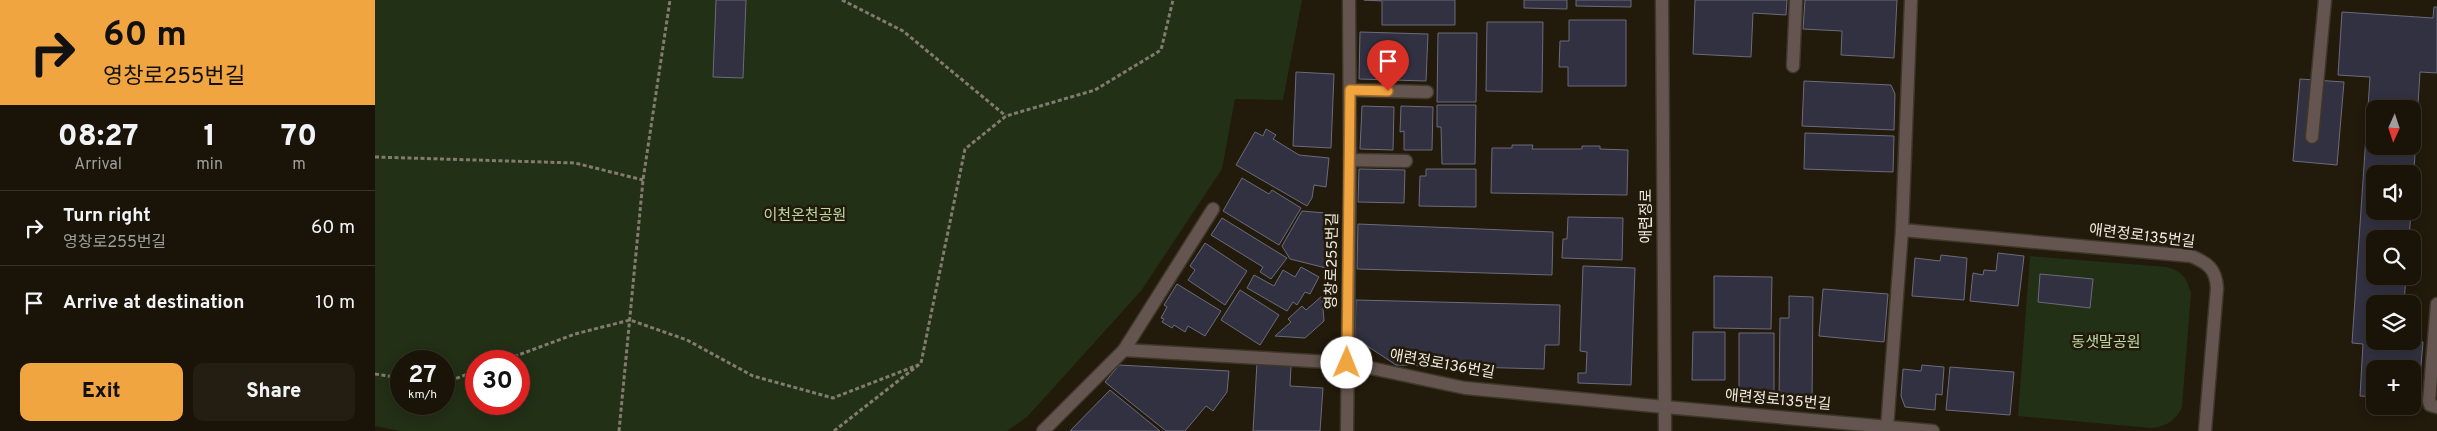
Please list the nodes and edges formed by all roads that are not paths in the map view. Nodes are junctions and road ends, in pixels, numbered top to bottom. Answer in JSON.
{"nodes":[{"id":1,"x":1349,"y":0,"type":"edge"},
{"id":2,"x":1662,"y":0,"type":"edge"},
{"id":3,"x":1797,"y":0,"type":"edge"},
{"id":4,"x":1911,"y":0,"type":"edge"},
{"id":5,"x":2325,"y":0,"type":"edge"},
{"id":6,"x":1793,"y":66,"type":"dead end"},
{"id":7,"x":1350,"y":90,"type":"junction"},
{"id":8,"x":1427,"y":92,"type":"dead end"},
{"id":9,"x":2312,"y":137,"type":"dead end"},
{"id":10,"x":1350,"y":160,"type":"junction"},
{"id":11,"x":1406,"y":161,"type":"dead end"},
{"id":12,"x":1213,"y":209,"type":"dead end"},
{"id":13,"x":1902,"y":230,"type":"junction"},
{"id":14,"x":2437,"y":304,"type":"edge"},
{"id":15,"x":1124,"y":350,"type":"junction"},
{"id":16,"x":1347,"y":363,"type":"junction"},
{"id":17,"x":1665,"y":407,"type":"junction"},
{"id":18,"x":2437,"y":408,"type":"edge"},
{"id":19,"x":1887,"y":428,"type":"junction"},
{"id":20,"x":1043,"y":431,"type":"edge"},
{"id":21,"x":1347,"y":431,"type":"edge"},
{"id":22,"x":1665,"y":431,"type":"edge"},
{"id":23,"x":1933,"y":431,"type":"edge"},
{"id":24,"x":2205,"y":431,"type":"edge"}],
"edges":[{"from":1,"to":7,"type":"street","name":"영창로255번길"},
{"from":2,"to":17,"type":"street","name":"애련정로"},
{"from":3,"to":6,"type":"street"},
{"from":4,"to":13,"type":"street"},
{"from":5,"to":9,"type":"street"},
{"from":7,"to":8,"type":"street"},
{"from":7,"to":10,"type":"street","name":"영창로255번길"},
{"from":10,"to":11,"type":"street"},
{"from":10,"to":16,"type":"street","name":"영창로255번길"},
{"from":12,"to":15,"type":"street"},
{"from":13,"to":19,"type":"street"},
{"from":13,"to":24,"type":"street","name":"애련정로135번길"},
{"from":14,"to":18,"type":"street"},
{"from":15,"to":16,"type":"street","name":"애련정로136번길"},
{"from":15,"to":20,"type":"street"},
{"from":16,"to":17,"type":"street","name":"애련정로136번길"},
{"from":16,"to":21,"type":"street","name":"영창로255번길"},
{"from":17,"to":19,"type":"street","name":"애련정로135번길"},
{"from":17,"to":22,"type":"street","name":"애련정로"},
{"from":19,"to":23,"type":"street","name":"애련정로135번길"}]}
